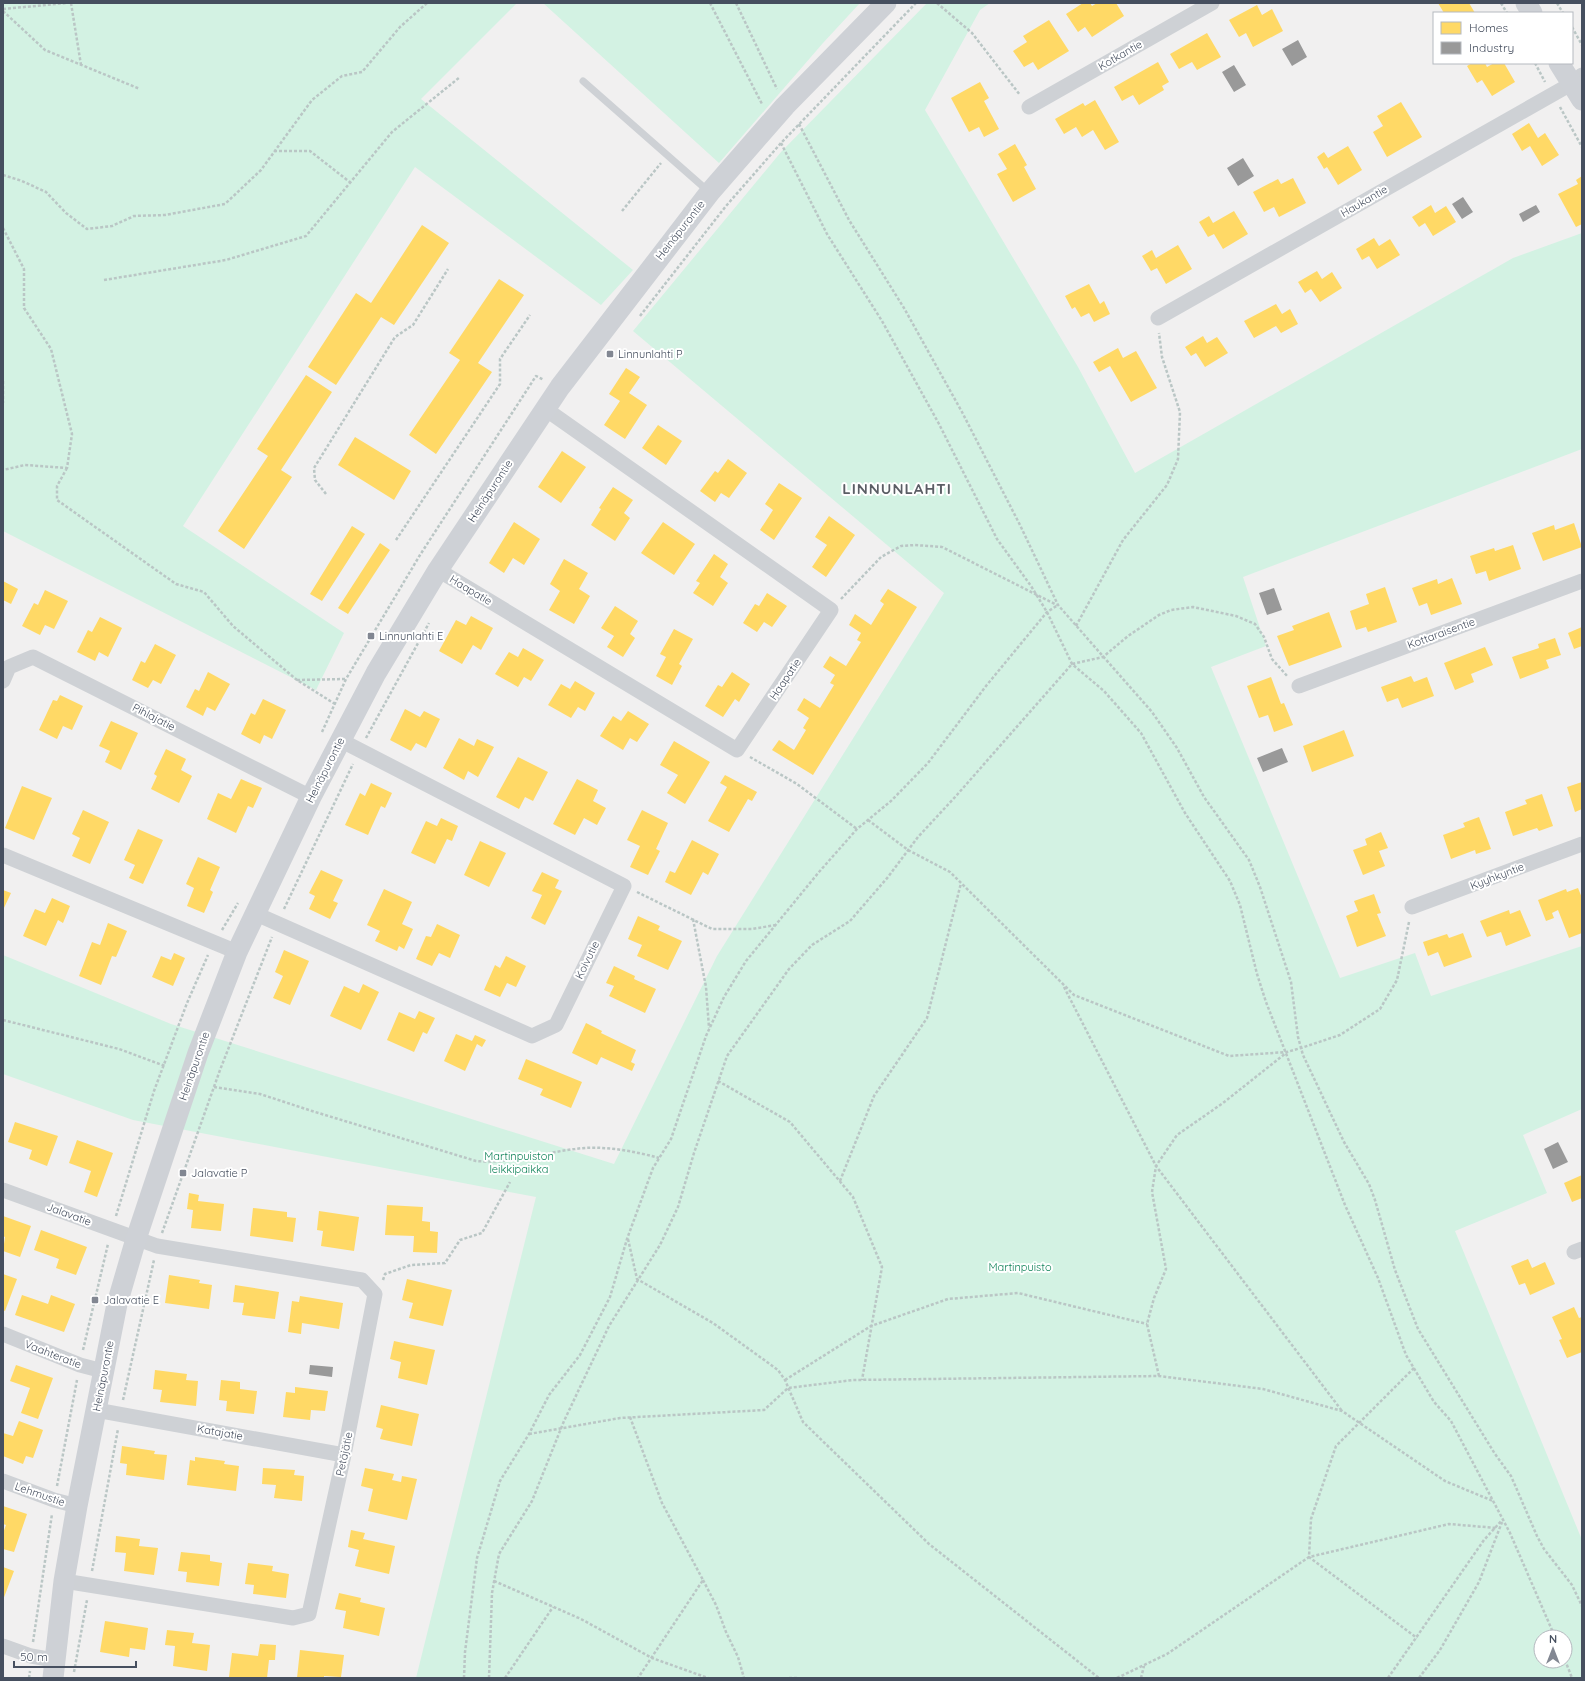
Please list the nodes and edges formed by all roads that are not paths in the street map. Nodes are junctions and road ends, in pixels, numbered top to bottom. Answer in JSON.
{"nodes":[{"id":1,"x":886,"y":3,"type":"edge"},
{"id":2,"x":1212,"y":3,"type":"edge"},
{"id":3,"x":1526,"y":3,"type":"edge"},
{"id":4,"x":1531,"y":12,"type":"edge"},
{"id":5,"x":1561,"y":64,"type":"edge"},
{"id":6,"x":583,"y":80,"type":"dead end"},
{"id":7,"x":1578,"y":86,"type":"edge"},
{"id":8,"x":1029,"y":107,"type":"road end"},
{"id":9,"x":710,"y":192,"type":"junction"},
{"id":10,"x":1158,"y":318,"type":"road end"},
{"id":11,"x":544,"y":408,"type":"junction"},
{"id":12,"x":438,"y":570,"type":"junction"},
{"id":13,"x":1582,"y":581,"type":"edge"},
{"id":14,"x":3,"y":681,"type":"edge"},
{"id":15,"x":1299,"y":686,"type":"road end"},
{"id":16,"x":340,"y":740,"type":"junction"},
{"id":17,"x":311,"y":797,"type":"junction"},
{"id":18,"x":1582,"y":844,"type":"edge"},
{"id":19,"x":3,"y":855,"type":"edge"},
{"id":20,"x":1412,"y":907,"type":"road end"},
{"id":21,"x":254,"y":913,"type":"junction"},
{"id":22,"x":237,"y":952,"type":"junction"},
{"id":23,"x":3,"y":1190,"type":"edge"},
{"id":24,"x":136,"y":1239,"type":"junction"},
{"id":25,"x":3,"y":1334,"type":"edge"},
{"id":26,"x":103,"y":1371,"type":"junction"},
{"id":27,"x":96,"y":1410,"type":"junction"},
{"id":28,"x":344,"y":1455,"type":"junction"},
{"id":29,"x":3,"y":1481,"type":"edge"},
{"id":30,"x":77,"y":1506,"type":"junction"},
{"id":31,"x":64,"y":1581,"type":"junction"},
{"id":32,"x":3,"y":1646,"type":"edge"},
{"id":33,"x":53,"y":1669,"type":"edge"}],
"edges":[{"from":1,"to":9,"type":"street","name":"Heinäpurontie"},
{"from":2,"to":8,"type":"street","name":"Kotkantie"},
{"from":3,"to":4,"type":"street"},
{"from":5,"to":7,"type":"street"},
{"from":6,"to":9,"type":"lane"},
{"from":7,"to":10,"type":"street","name":"Haukantie"},
{"from":9,"to":11,"type":"street","name":"Heinäpurontie"},
{"from":11,"to":12,"type":"street","name":"Heinäpurontie"},
{"from":11,"to":12,"type":"street","name":"Haapatie"},
{"from":12,"to":16,"type":"street","name":"Heinäpurontie"},
{"from":13,"to":15,"type":"street","name":"Kottaraisentie"},
{"from":14,"to":17,"type":"street","name":"Pihlajatie"},
{"from":16,"to":17,"type":"street","name":"Heinäpurontie"},
{"from":16,"to":21,"type":"street","name":"Koivutie"},
{"from":17,"to":21,"type":"street","name":"Heinäpurontie"},
{"from":18,"to":20,"type":"street","name":"Kyyhkyntie"},
{"from":19,"to":22,"type":"street"},
{"from":21,"to":22,"type":"street","name":"Heinäpurontie"},
{"from":22,"to":24,"type":"street","name":"Heinäpurontie"},
{"from":23,"to":24,"type":"street","name":"Jalavatie"},
{"from":24,"to":26,"type":"street","name":"Heinäpurontie"},
{"from":24,"to":28,"type":"street","name":"Petäjätie"},
{"from":25,"to":26,"type":"street","name":"Vaahteratie"},
{"from":26,"to":27,"type":"street","name":"Heinäpurontie"},
{"from":27,"to":28,"type":"street","name":"Katajatie"},
{"from":27,"to":30,"type":"street","name":"Heinäpurontie"},
{"from":28,"to":31,"type":"street","name":"Petäjätie"},
{"from":29,"to":30,"type":"street","name":"Lehmustie"},
{"from":30,"to":31,"type":"street","name":"Heinäpurontie"},
{"from":31,"to":33,"type":"street","name":"Heinäpurontie"},
{"from":32,"to":33,"type":"street"}]}
